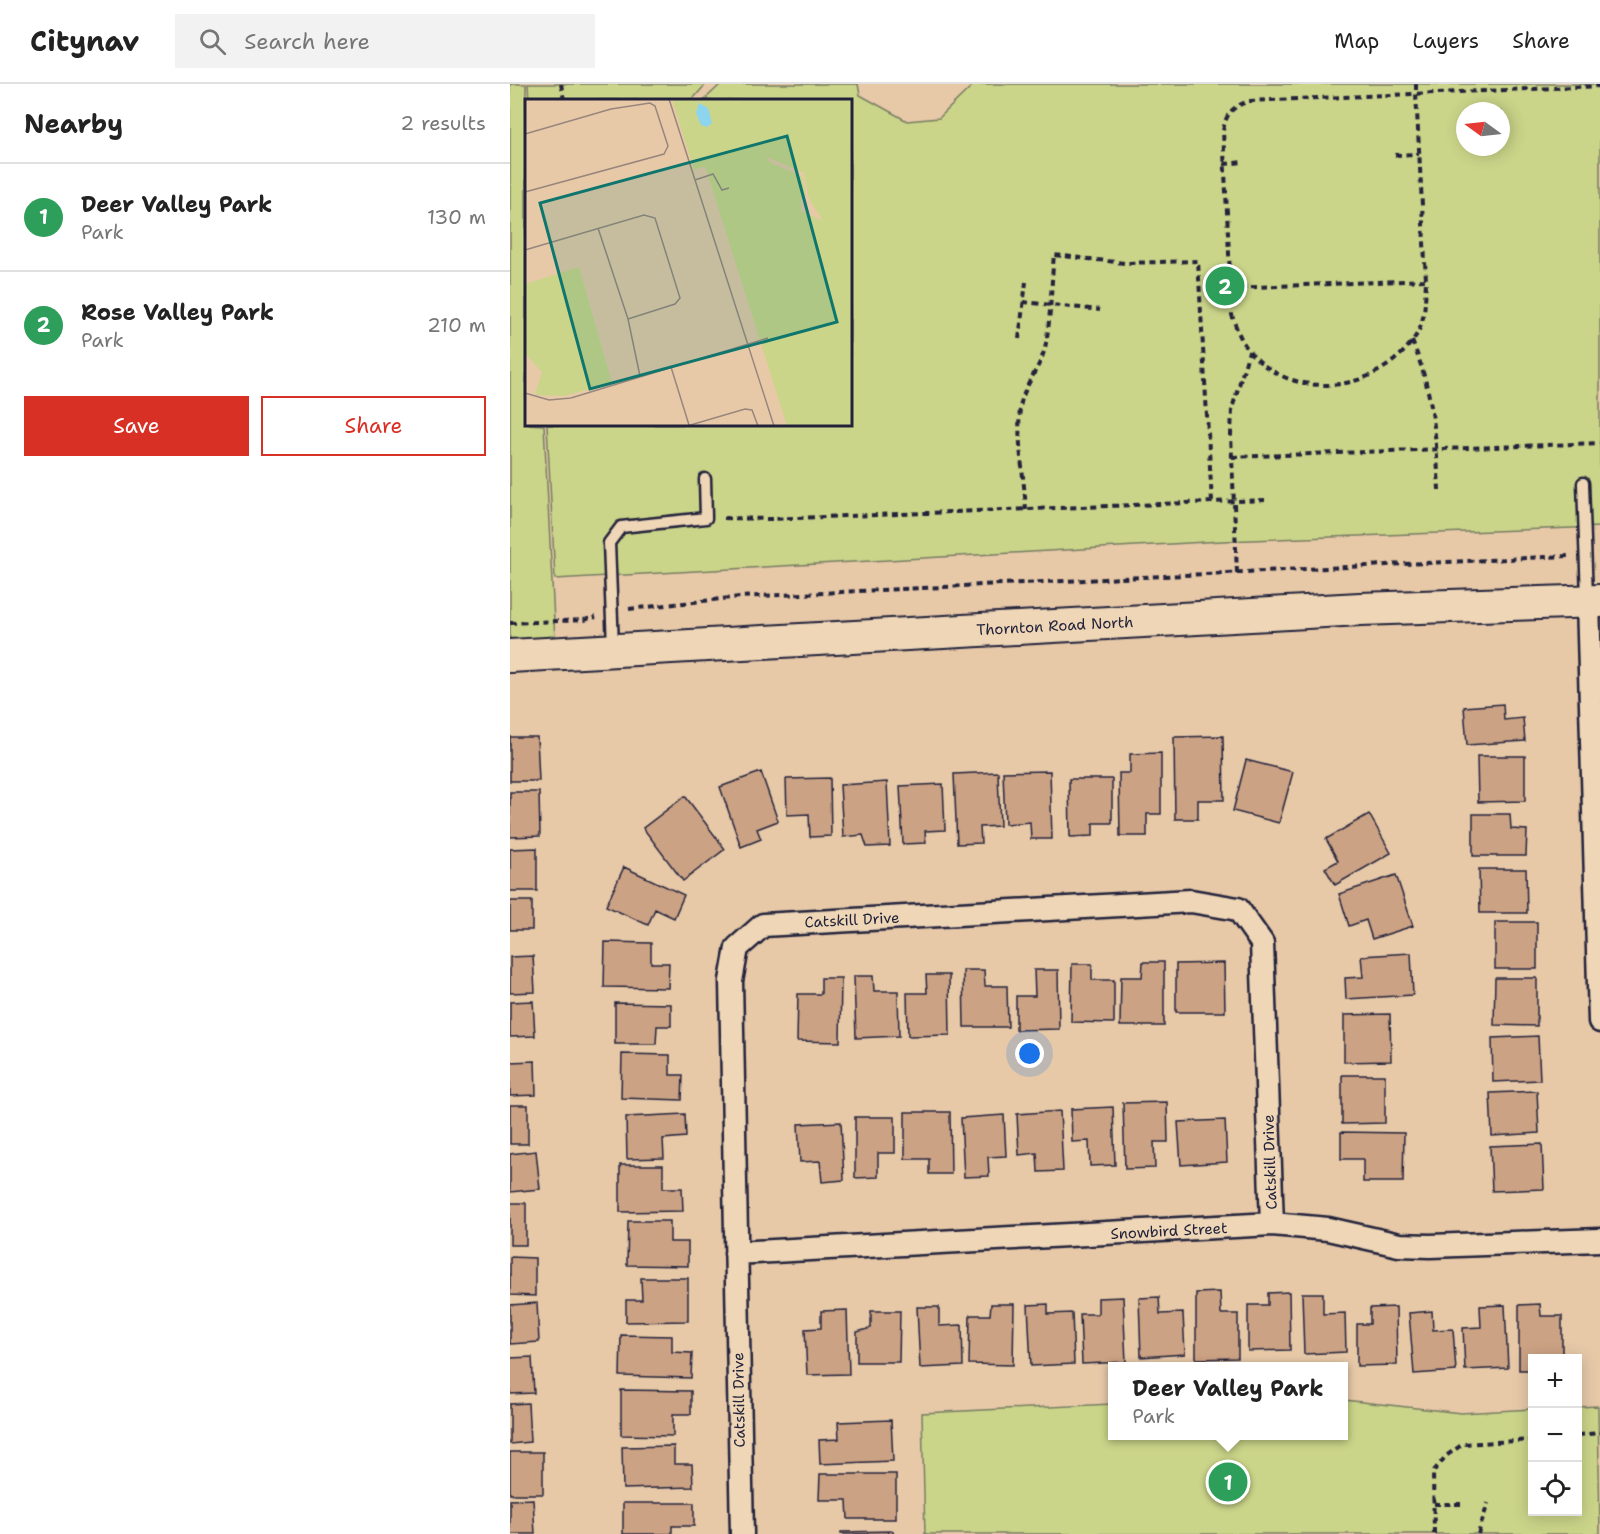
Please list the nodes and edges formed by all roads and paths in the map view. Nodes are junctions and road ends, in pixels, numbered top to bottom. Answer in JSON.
{"nodes":[{"id":1,"x":561,"y":84,"type":"edge"},
{"id":2,"x":1416,"y":84,"type":"edge"},
{"id":3,"x":1600,"y":86,"type":"edge"},
{"id":4,"x":1416,"y":93,"type":"junction"},
{"id":5,"x":564,"y":99,"type":"edge"},
{"id":6,"x":1419,"y":154,"type":"junction"},
{"id":7,"x":1395,"y":155,"type":"dead end"},
{"id":8,"x":1244,"y":162,"type":"dead end"},
{"id":9,"x":1224,"y":164,"type":"junction"},
{"id":10,"x":1426,"y":280,"type":"junction"},
{"id":11,"x":1026,"y":282,"type":"dead end"},
{"id":12,"x":1230,"y":288,"type":"junction"},
{"id":13,"x":1023,"y":302,"type":"junction"},
{"id":14,"x":1049,"y":305,"type":"junction"},
{"id":15,"x":1100,"y":310,"type":"dead end"},
{"id":16,"x":1019,"y":339,"type":"dead end"},
{"id":17,"x":1412,"y":340,"type":"junction"},
{"id":18,"x":1250,"y":351,"type":"junction"},
{"id":19,"x":1600,"y":443,"type":"edge"},
{"id":20,"x":1437,"y":449,"type":"junction"},
{"id":21,"x":1232,"y":457,"type":"junction"},
{"id":22,"x":705,"y":479,"type":"dead end"},
{"id":23,"x":1583,"y":483,"type":"dead end"},
{"id":24,"x":1439,"y":490,"type":"dead end"},
{"id":25,"x":1265,"y":500,"type":"dead end"},
{"id":26,"x":1234,"y":501,"type":"junction"},
{"id":27,"x":1212,"y":502,"type":"junction"},
{"id":28,"x":1026,"y":510,"type":"junction"},
{"id":29,"x":706,"y":518,"type":"junction"},
{"id":30,"x":1570,"y":556,"type":"dead end"},
{"id":31,"x":1237,"y":573,"type":"junction"},
{"id":32,"x":1594,"y":601,"type":"edge"},
{"id":33,"x":612,"y":613,"type":"junction"},
{"id":34,"x":510,"y":623,"type":"edge"},
{"id":35,"x":613,"y":651,"type":"junction"},
{"id":36,"x":510,"y":656,"type":"edge"},
{"id":37,"x":1600,"y":1021,"type":"edge"},
{"id":38,"x":1272,"y":1224,"type":"junction"},
{"id":39,"x":1600,"y":1240,"type":"edge"},
{"id":40,"x":736,"y":1253,"type":"junction"},
{"id":41,"x":1600,"y":1433,"type":"edge"},
{"id":42,"x":1582,"y":1435,"type":"edge"},
{"id":43,"x":1528,"y":1440,"type":"edge"},
{"id":44,"x":1488,"y":1503,"type":"dead end"},
{"id":45,"x":1434,"y":1504,"type":"junction"},
{"id":46,"x":1462,"y":1504,"type":"dead end"},
{"id":47,"x":742,"y":1534,"type":"edge"},
{"id":48,"x":1434,"y":1534,"type":"edge"},
{"id":49,"x":1478,"y":1534,"type":"edge"}],
"edges":[{"from":1,"to":5,"type":"path"},
{"from":2,"to":4,"type":"path"},
{"from":3,"to":4,"type":"path"},
{"from":4,"to":6,"type":"path"},
{"from":4,"to":9,"type":"path"},
{"from":6,"to":7,"type":"path"},
{"from":6,"to":10,"type":"path"},
{"from":8,"to":9,"type":"path"},
{"from":9,"to":12,"type":"path"},
{"from":10,"to":12,"type":"path"},
{"from":10,"to":17,"type":"path"},
{"from":11,"to":13,"type":"path"},
{"from":12,"to":18,"type":"path"},
{"from":13,"to":14,"type":"path"},
{"from":13,"to":16,"type":"path"},
{"from":14,"to":15,"type":"path"},
{"from":14,"to":27,"type":"path"},
{"from":14,"to":28,"type":"path"},
{"from":17,"to":18,"type":"path"},
{"from":17,"to":20,"type":"path"},
{"from":18,"to":21,"type":"path"},
{"from":19,"to":20,"type":"path"},
{"from":20,"to":21,"type":"path"},
{"from":20,"to":24,"type":"path"},
{"from":21,"to":26,"type":"path"},
{"from":22,"to":29,"type":"lane"},
{"from":23,"to":32,"type":"lane"},
{"from":25,"to":26,"type":"path"},
{"from":26,"to":27,"type":"path"},
{"from":26,"to":31,"type":"path"},
{"from":27,"to":28,"type":"path"},
{"from":28,"to":29,"type":"path"},
{"from":29,"to":33,"type":"lane"},
{"from":30,"to":31,"type":"path"},
{"from":31,"to":33,"type":"path"},
{"from":32,"to":35,"type":"main road","name":"Thornton Road North"},
{"from":32,"to":37,"type":"street"},
{"from":33,"to":34,"type":"path"},
{"from":33,"to":35,"type":"lane"},
{"from":35,"to":36,"type":"main road","name":"Thornton Road North"},
{"from":38,"to":39,"type":"street","name":"Snowbird Street"},
{"from":38,"to":40,"type":"street","name":"Snowbird Street"},
{"from":38,"to":40,"type":"street","name":"Catskill Drive"},
{"from":40,"to":47,"type":"street","name":"Catskill Drive"},
{"from":41,"to":42,"type":"path"},
{"from":43,"to":45,"type":"path"},
{"from":44,"to":49,"type":"path"},
{"from":45,"to":46,"type":"path"},
{"from":45,"to":48,"type":"path"}]}
